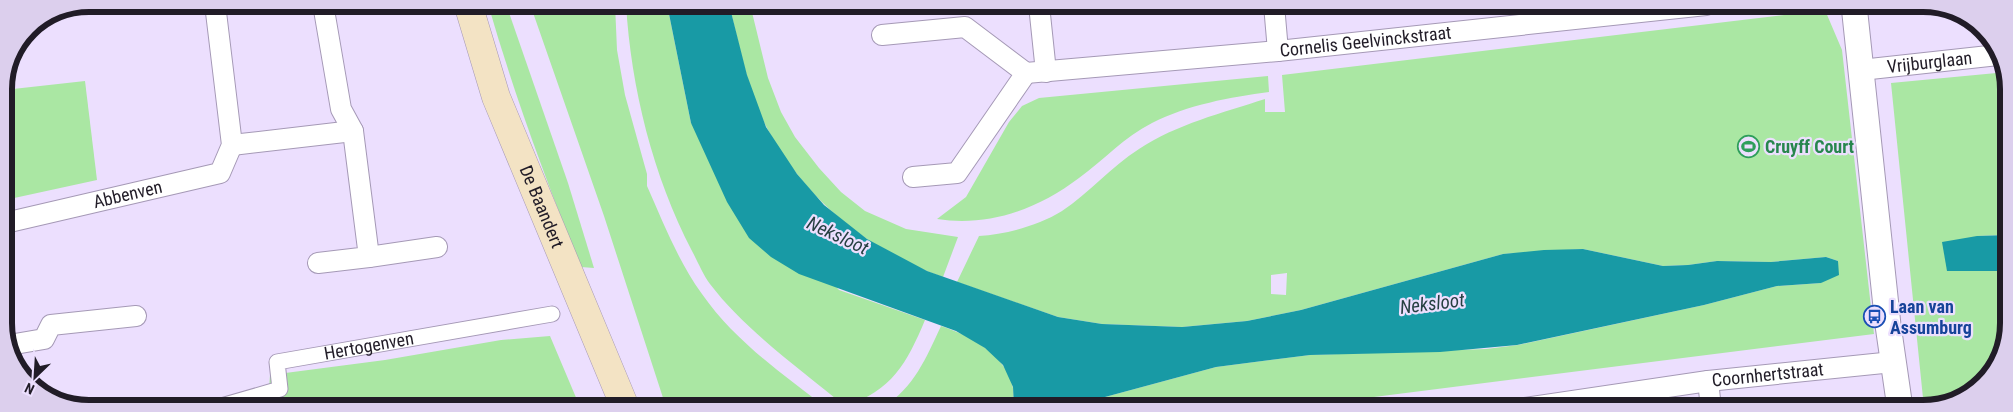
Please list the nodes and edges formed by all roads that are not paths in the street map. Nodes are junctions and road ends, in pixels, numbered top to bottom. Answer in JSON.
{"nodes":[{"id":1,"x":216,"y":13,"type":"edge"},
{"id":2,"x":325,"y":13,"type":"edge"},
{"id":3,"x":471,"y":13,"type":"edge"},
{"id":4,"x":1039,"y":13,"type":"edge"},
{"id":5,"x":1275,"y":13,"type":"edge"},
{"id":6,"x":1602,"y":13,"type":"edge"},
{"id":7,"x":1855,"y":13,"type":"edge"},
{"id":8,"x":882,"y":36,"type":"dead end"},
{"id":9,"x":1278,"y":51,"type":"junction"},
{"id":10,"x":1993,"y":56,"type":"edge"},
{"id":11,"x":1862,"y":70,"type":"junction"},
{"id":12,"x":1036,"y":73,"type":"junction"},
{"id":13,"x":352,"y":131,"type":"junction"},
{"id":14,"x":232,"y":145,"type":"junction"},
{"id":15,"x":913,"y":177,"type":"dead end"},
{"id":16,"x":13,"y":221,"type":"edge"},
{"id":17,"x":438,"y":248,"type":"dead end"},
{"id":18,"x":369,"y":257,"type":"junction"},
{"id":19,"x":318,"y":263,"type":"dead end"},
{"id":20,"x":552,"y":314,"type":"dead end"},
{"id":21,"x":136,"y":316,"type":"dead end"},
{"id":22,"x":16,"y":344,"type":"edge"},
{"id":23,"x":1893,"y":362,"type":"junction"},
{"id":24,"x":1708,"y":381,"type":"junction"},
{"id":25,"x":242,"y":400,"type":"edge"},
{"id":26,"x":622,"y":400,"type":"edge"},
{"id":27,"x":1581,"y":400,"type":"edge"},
{"id":28,"x":1710,"y":400,"type":"edge"},
{"id":29,"x":1899,"y":400,"type":"edge"}],
"edges":[{"from":1,"to":14,"type":"street"},
{"from":2,"to":13,"type":"street"},
{"from":3,"to":26,"type":"main road","name":"De Baandert"},
{"from":4,"to":12,"type":"street"},
{"from":5,"to":9,"type":"street"},
{"from":6,"to":9,"type":"street","name":"Cornelis Geelvinckstraat"},
{"from":7,"to":11,"type":"street"},
{"from":8,"to":12,"type":"street"},
{"from":9,"to":12,"type":"street","name":"Cornelis Geelvinckstraat"},
{"from":10,"to":11,"type":"street","name":"Vrijburglaan"},
{"from":11,"to":23,"type":"street"},
{"from":12,"to":15,"type":"street"},
{"from":13,"to":14,"type":"street"},
{"from":13,"to":18,"type":"street"},
{"from":14,"to":16,"type":"street","name":"Abbenven"},
{"from":17,"to":18,"type":"street"},
{"from":18,"to":19,"type":"street"},
{"from":20,"to":25,"type":"street","name":"Hertogenven"},
{"from":21,"to":22,"type":"street"},
{"from":23,"to":24,"type":"street","name":"Coornhertstraat"},
{"from":23,"to":29,"type":"street"},
{"from":24,"to":27,"type":"street","name":"Coornhertstraat"},
{"from":24,"to":28,"type":"street"}]}
